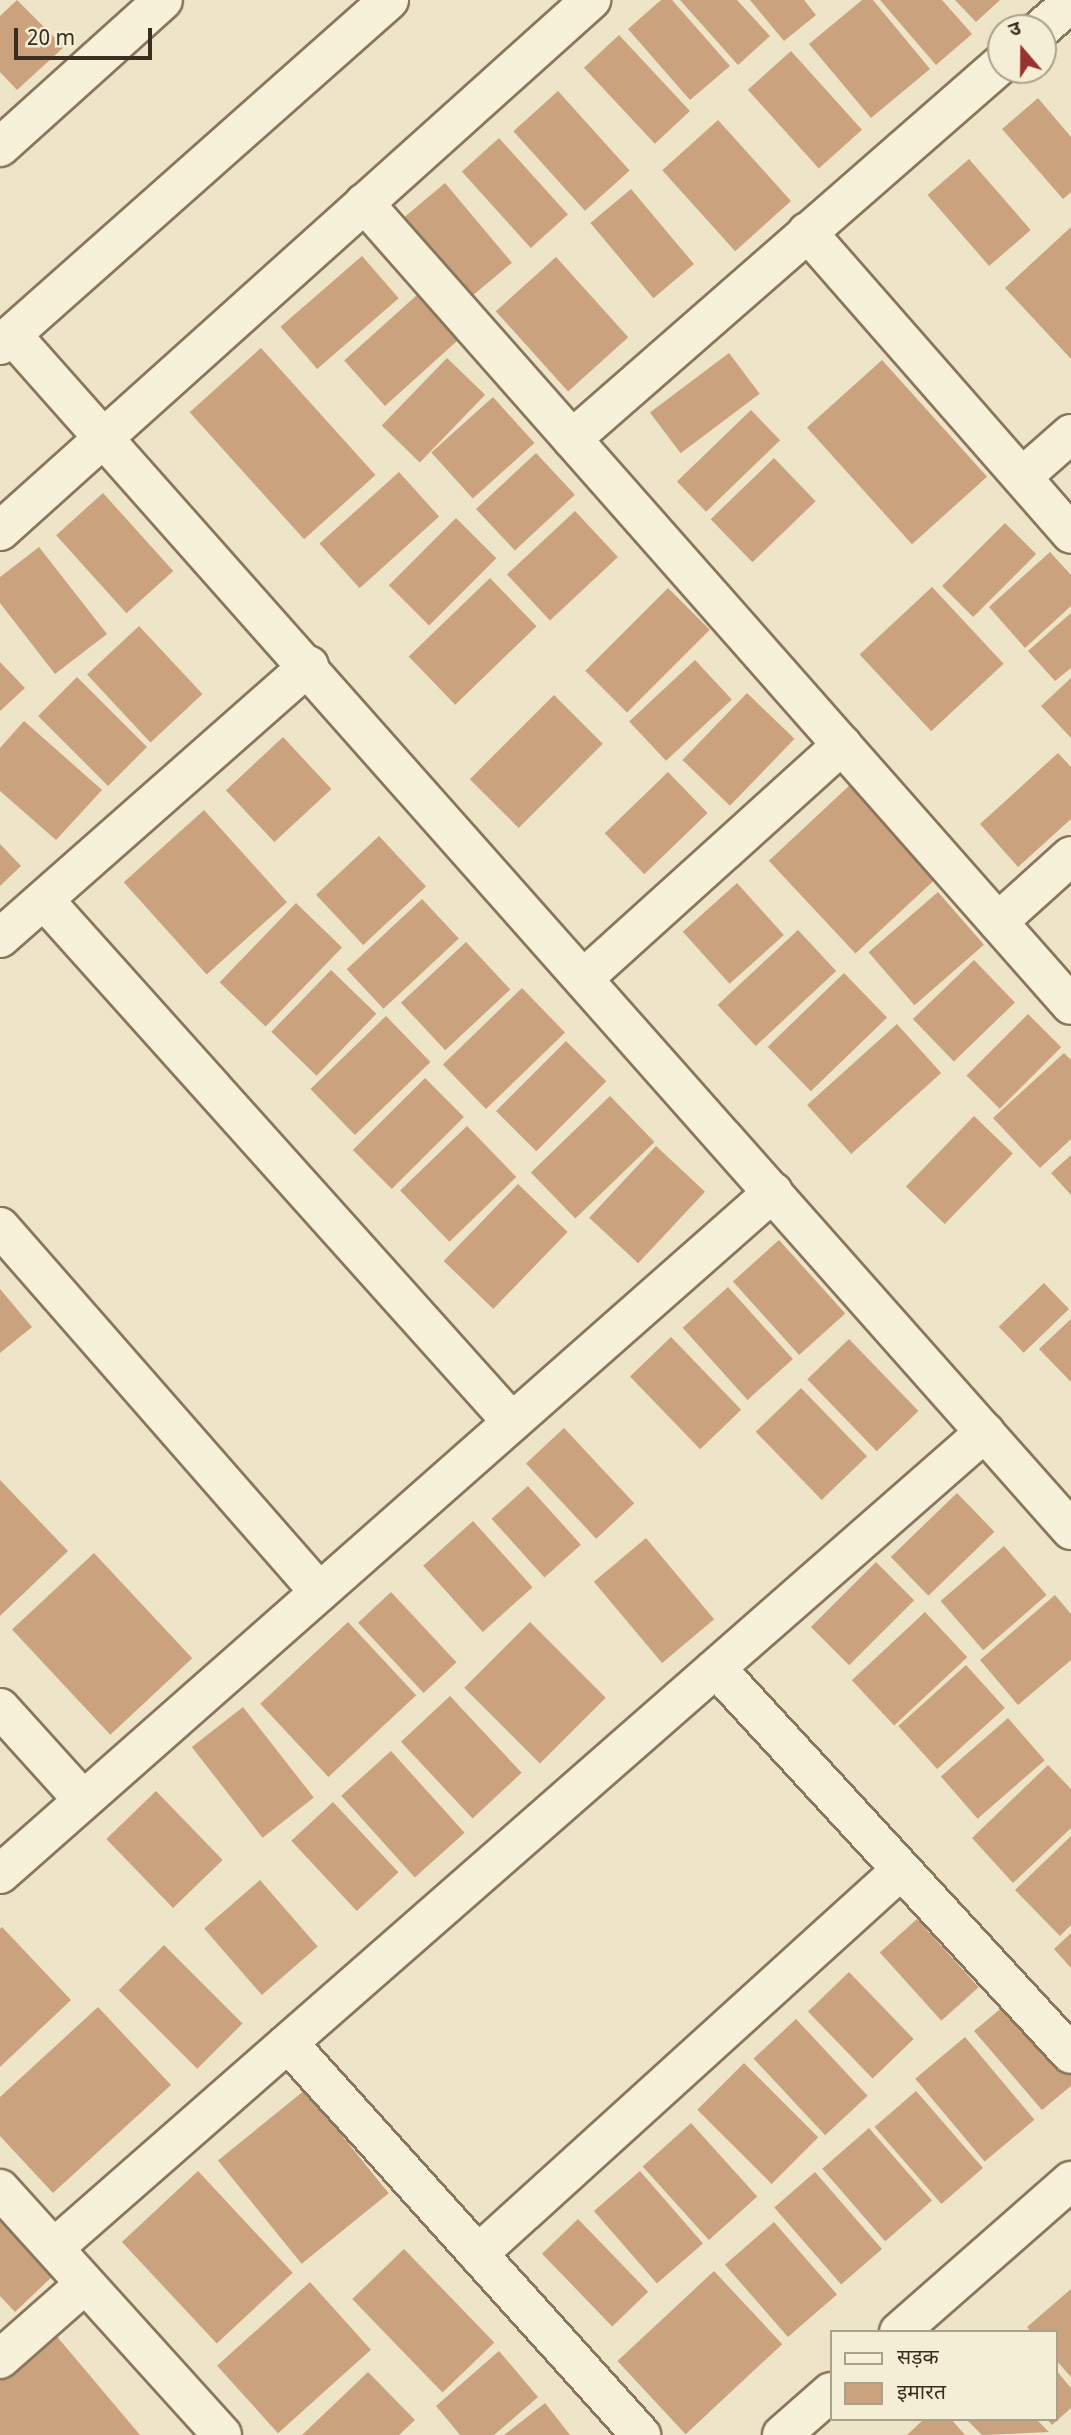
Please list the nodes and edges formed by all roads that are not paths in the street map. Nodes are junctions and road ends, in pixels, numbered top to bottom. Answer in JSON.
{"nodes":[{"id":1,"x":163,"y":0,"type":"edge"},
{"id":2,"x":389,"y":0,"type":"edge"},
{"id":3,"x":590,"y":0,"type":"edge"},
{"id":4,"x":1071,"y":3,"type":"edge"},
{"id":5,"x":1057,"y":15,"type":"edge"},
{"id":6,"x":987,"y":76,"type":"edge"},
{"id":7,"x":0,"y":148,"type":"edge"},
{"id":8,"x":364,"y":203,"type":"junction"},
{"id":9,"x":807,"y":232,"type":"junction"},
{"id":10,"x":6,"y":340,"type":"edge"},
{"id":11,"x":1071,"y":434,"type":"edge"},
{"id":12,"x":107,"y":436,"type":"junction"},
{"id":13,"x":572,"y":439,"type":"junction"},
{"id":14,"x":1022,"y":477,"type":"junction"},
{"id":15,"x":0,"y":531,"type":"edge"},
{"id":16,"x":1071,"y":534,"type":"edge"},
{"id":17,"x":309,"y":666,"type":"junction"},
{"id":18,"x":842,"y":745,"type":"junction"},
{"id":19,"x":1071,"y":856,"type":"edge"},
{"id":20,"x":44,"y":900,"type":"junction"},
{"id":21,"x":998,"y":922,"type":"junction"},
{"id":22,"x":0,"y":939,"type":"edge"},
{"id":23,"x":584,"y":978,"type":"junction"},
{"id":24,"x":1071,"y":1005,"type":"edge"},
{"id":25,"x":773,"y":1192,"type":"junction"},
{"id":26,"x":0,"y":1227,"type":"edge"},
{"id":27,"x":512,"y":1422,"type":"junction"},
{"id":28,"x":985,"y":1432,"type":"junction"},
{"id":29,"x":1071,"y":1530,"type":"edge"},
{"id":30,"x":320,"y":1592,"type":"junction"},
{"id":31,"x":716,"y":1668,"type":"junction"},
{"id":32,"x":0,"y":1708,"type":"edge"},
{"id":33,"x":83,"y":1800,"type":"junction"},
{"id":34,"x":901,"y":1870,"type":"junction"},
{"id":35,"x":0,"y":1874,"type":"edge"},
{"id":36,"x":288,"y":2043,"type":"junction"},
{"id":37,"x":1071,"y":2054,"type":"edge"},
{"id":38,"x":1071,"y":2181,"type":"edge"},
{"id":39,"x":0,"y":2189,"type":"edge"},
{"id":40,"x":54,"y":2248,"type":"junction"},
{"id":41,"x":478,"y":2254,"type":"junction"},
{"id":42,"x":85,"y":2284,"type":"junction"},
{"id":43,"x":902,"y":2330,"type":"edge"},
{"id":44,"x":0,"y":2359,"type":"edge"},
{"id":45,"x":830,"y":2393,"type":"edge"},
{"id":46,"x":202,"y":2428,"type":"edge"},
{"id":47,"x":641,"y":2435,"type":"edge"},
{"id":48,"x":782,"y":2435,"type":"edge"}],
"edges":[{"from":1,"to":7,"type":"street"},
{"from":2,"to":10,"type":"street"},
{"from":3,"to":8,"type":"street"},
{"from":4,"to":5,"type":"street"},
{"from":6,"to":9,"type":"street"},
{"from":8,"to":12,"type":"street"},
{"from":8,"to":13,"type":"street"},
{"from":9,"to":13,"type":"street"},
{"from":9,"to":14,"type":"street"},
{"from":10,"to":12,"type":"street"},
{"from":11,"to":14,"type":"street"},
{"from":12,"to":15,"type":"street"},
{"from":12,"to":17,"type":"street"},
{"from":13,"to":18,"type":"street"},
{"from":14,"to":16,"type":"street"},
{"from":17,"to":20,"type":"street"},
{"from":17,"to":23,"type":"street"},
{"from":18,"to":21,"type":"street"},
{"from":18,"to":23,"type":"street"},
{"from":19,"to":21,"type":"street"},
{"from":20,"to":22,"type":"street"},
{"from":20,"to":27,"type":"street"},
{"from":21,"to":24,"type":"street"},
{"from":23,"to":25,"type":"street"},
{"from":25,"to":27,"type":"street"},
{"from":25,"to":28,"type":"street"},
{"from":26,"to":30,"type":"street"},
{"from":27,"to":30,"type":"street"},
{"from":28,"to":29,"type":"street"},
{"from":28,"to":31,"type":"street"},
{"from":30,"to":33,"type":"street"},
{"from":31,"to":34,"type":"street"},
{"from":31,"to":36,"type":"street"},
{"from":32,"to":33,"type":"street"},
{"from":33,"to":35,"type":"street"},
{"from":34,"to":37,"type":"street"},
{"from":34,"to":41,"type":"street"},
{"from":36,"to":40,"type":"street"},
{"from":36,"to":41,"type":"street"},
{"from":38,"to":43,"type":"street"},
{"from":39,"to":40,"type":"street"},
{"from":40,"to":42,"type":"street"},
{"from":41,"to":47,"type":"street"},
{"from":42,"to":44,"type":"street"},
{"from":42,"to":46,"type":"street"},
{"from":45,"to":48,"type":"street"}]}
